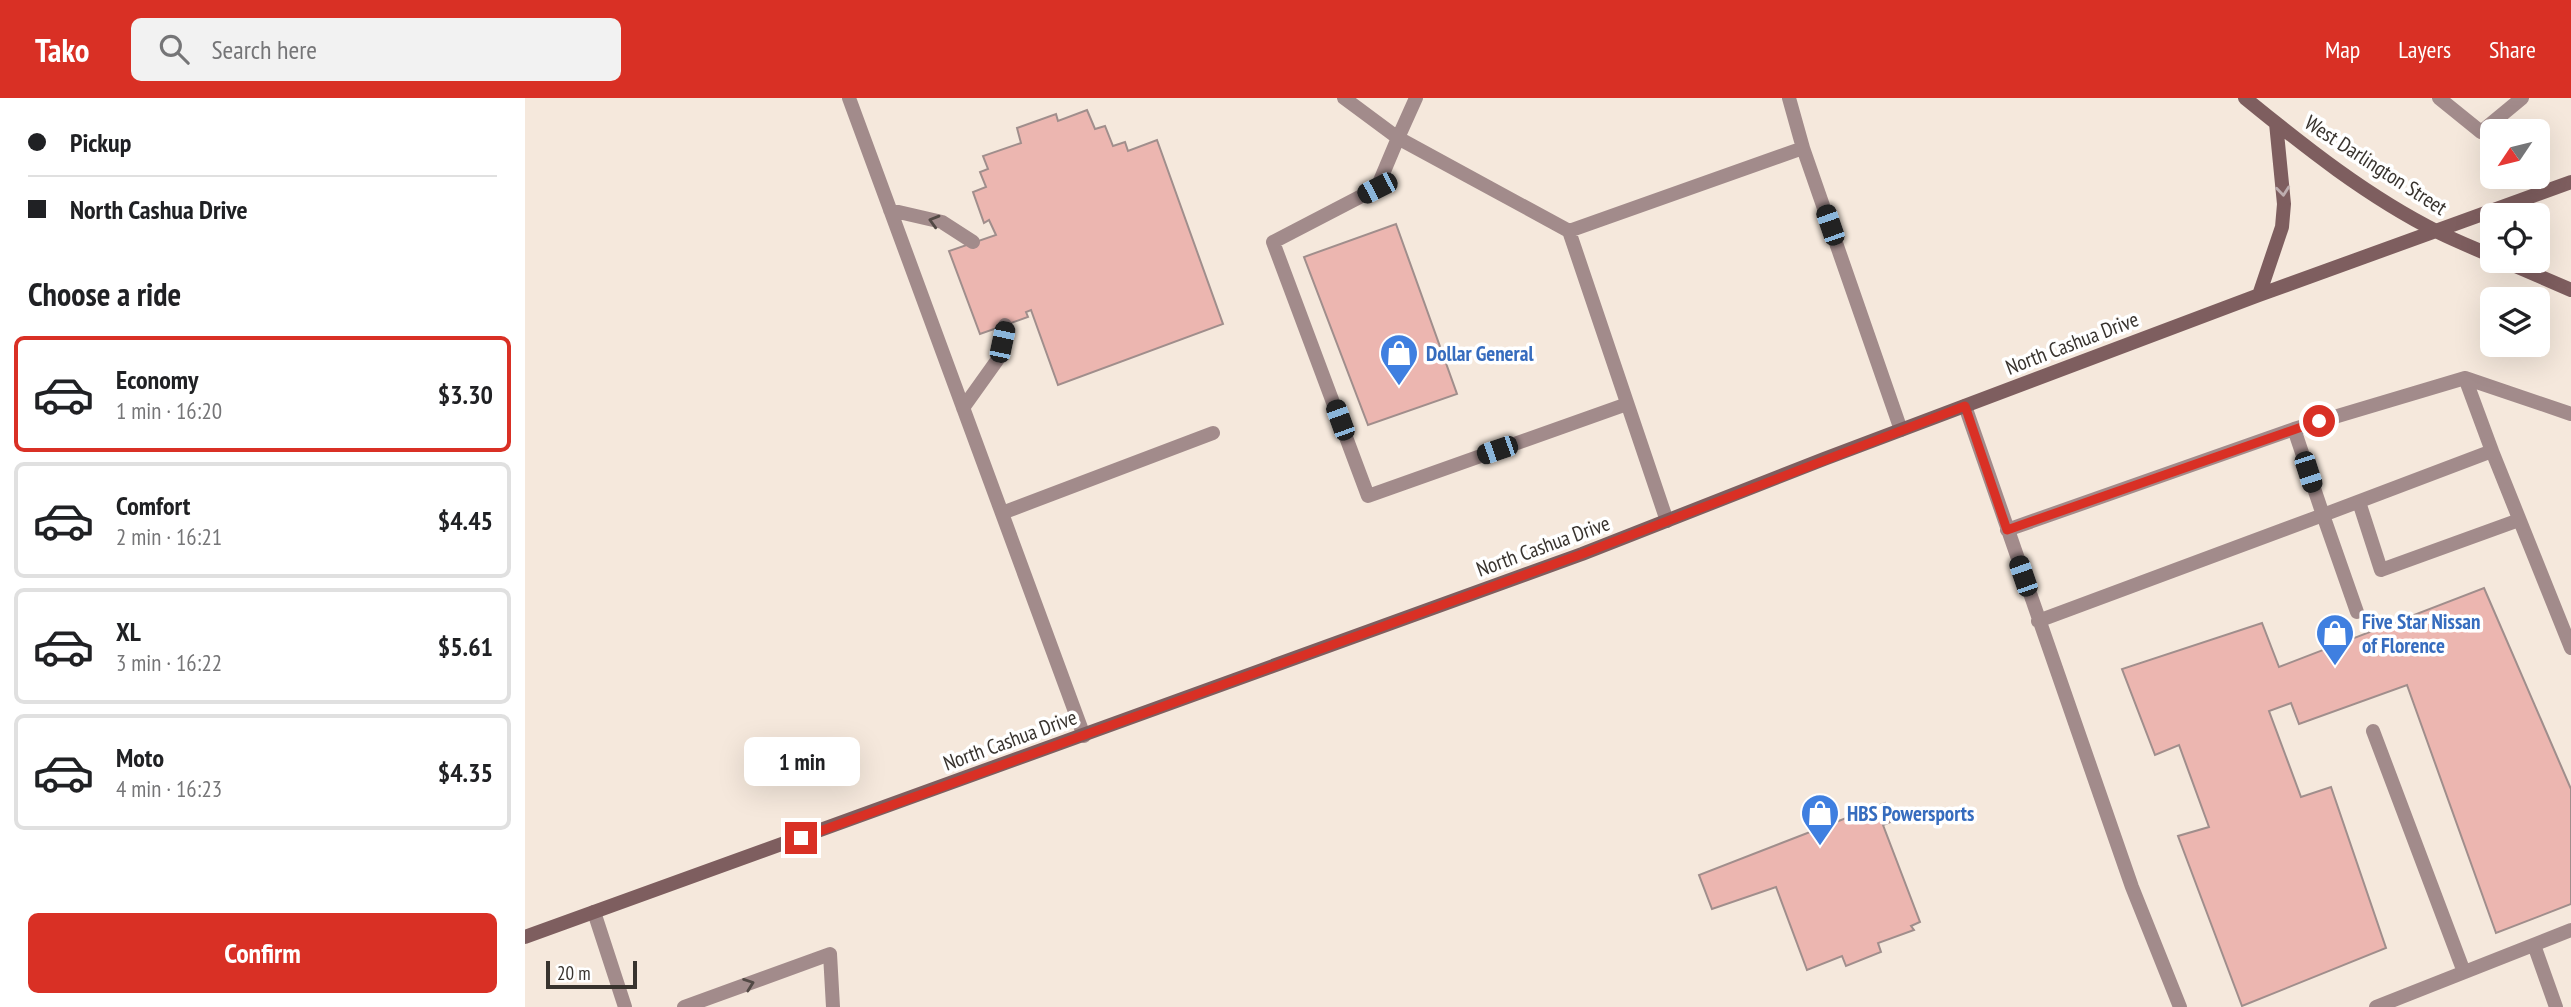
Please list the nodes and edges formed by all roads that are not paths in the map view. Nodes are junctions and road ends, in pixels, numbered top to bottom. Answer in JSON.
{"nodes":[{"id":1,"x":849,"y":98,"type":"edge"},
{"id":2,"x":1344,"y":98,"type":"edge"},
{"id":3,"x":1416,"y":98,"type":"edge"},
{"id":4,"x":1789,"y":98,"type":"edge"},
{"id":5,"x":2245,"y":98,"type":"edge"},
{"id":6,"x":2522,"y":98,"type":"edge"},
{"id":7,"x":2441,"y":99,"type":"edge"},
{"id":8,"x":2276,"y":123,"type":"junction"},
{"id":9,"x":1398,"y":138,"type":"junction"},
{"id":10,"x":1803,"y":148,"type":"junction"},
{"id":11,"x":2571,"y":182,"type":"edge"},
{"id":12,"x":890,"y":210,"type":"junction"},
{"id":13,"x":1569,"y":231,"type":"junction"},
{"id":14,"x":2438,"y":232,"type":"junction"},
{"id":15,"x":973,"y":242,"type":"dead end"},
{"id":16,"x":2480,"y":251,"type":"edge"},
{"id":17,"x":2532,"y":273,"type":"edge"},
{"id":18,"x":2571,"y":290,"type":"edge"},
{"id":19,"x":2259,"y":295,"type":"junction"},
{"id":20,"x":1006,"y":325,"type":"dead end"},
{"id":21,"x":2465,"y":378,"type":"junction"},
{"id":22,"x":1627,"y":404,"type":"junction"},
{"id":23,"x":1965,"y":406,"type":"junction"},
{"id":24,"x":963,"y":408,"type":"junction"},
{"id":25,"x":2571,"y":414,"type":"edge"},
{"id":26,"x":2294,"y":429,"type":"junction"},
{"id":27,"x":1901,"y":430,"type":"junction"},
{"id":28,"x":1213,"y":433,"type":"dead end"},
{"id":29,"x":2492,"y":451,"type":"junction"},
{"id":30,"x":2359,"y":502,"type":"junction"},
{"id":31,"x":1002,"y":513,"type":"junction"},
{"id":32,"x":2323,"y":515,"type":"junction"},
{"id":33,"x":2519,"y":520,"type":"junction"},
{"id":34,"x":1667,"y":521,"type":"junction"},
{"id":35,"x":2007,"y":530,"type":"junction"},
{"id":36,"x":2357,"y":612,"type":"dead end"},
{"id":37,"x":2038,"y":621,"type":"junction"},
{"id":38,"x":2571,"y":648,"type":"edge"},
{"id":39,"x":2373,"y":731,"type":"dead end"},
{"id":40,"x":1084,"y":736,"type":"junction"},
{"id":41,"x":594,"y":912,"type":"junction"},
{"id":42,"x":2571,"y":930,"type":"edge"},
{"id":43,"x":525,"y":937,"type":"edge"},
{"id":44,"x":2534,"y":945,"type":"junction"},
{"id":45,"x":2464,"y":972,"type":"junction"},
{"id":46,"x":625,"y":1007,"type":"edge"},
{"id":47,"x":684,"y":1007,"type":"edge"},
{"id":48,"x":833,"y":1007,"type":"edge"},
{"id":49,"x":2180,"y":1007,"type":"edge"},
{"id":50,"x":2376,"y":1007,"type":"edge"},
{"id":51,"x":2556,"y":1007,"type":"edge"}],
"edges":[{"from":1,"to":12,"type":"lane"},
{"from":2,"to":9,"type":"lane"},
{"from":3,"to":9,"type":"lane"},
{"from":4,"to":10,"type":"lane"},
{"from":5,"to":8,"type":"main road","name":"West Darlington Street"},
{"from":6,"to":7,"type":"lane"},
{"from":8,"to":14,"type":"main road","name":"West Darlington Street"},
{"from":8,"to":19,"type":"main road","one_way":true},
{"from":9,"to":13,"type":"lane"},
{"from":9,"to":22,"type":"lane"},
{"from":10,"to":13,"type":"lane"},
{"from":10,"to":27,"type":"lane"},
{"from":11,"to":14,"type":"main road","name":"North Cashua Drive"},
{"from":15,"to":12,"type":"lane","one_way":true},
{"from":12,"to":24,"type":"lane"},
{"from":13,"to":22,"type":"lane"},
{"from":14,"to":16,"type":"main road","name":"West Darlington Street"},
{"from":14,"to":19,"type":"main road","name":"North Cashua Drive"},
{"from":17,"to":18,"type":"main road"},
{"from":19,"to":23,"type":"main road","name":"North Cashua Drive"},
{"from":20,"to":24,"type":"lane"},
{"from":21,"to":25,"type":"lane"},
{"from":21,"to":26,"type":"lane"},
{"from":21,"to":29,"type":"lane"},
{"from":22,"to":34,"type":"lane"},
{"from":23,"to":27,"type":"main road","name":"North Cashua Drive"},
{"from":23,"to":35,"type":"lane"},
{"from":24,"to":31,"type":"lane"},
{"from":26,"to":32,"type":"lane"},
{"from":26,"to":35,"type":"lane"},
{"from":27,"to":34,"type":"main road","name":"North Cashua Drive"},
{"from":28,"to":31,"type":"lane"},
{"from":29,"to":30,"type":"lane"},
{"from":29,"to":33,"type":"lane"},
{"from":30,"to":32,"type":"lane"},
{"from":30,"to":33,"type":"lane"},
{"from":31,"to":40,"type":"lane"},
{"from":32,"to":36,"type":"lane"},
{"from":32,"to":37,"type":"lane"},
{"from":33,"to":38,"type":"lane"},
{"from":34,"to":40,"type":"main road","name":"North Cashua Drive"},
{"from":35,"to":37,"type":"lane"},
{"from":37,"to":49,"type":"lane"},
{"from":39,"to":45,"type":"lane"},
{"from":40,"to":41,"type":"main road","name":"North Cashua Drive"},
{"from":41,"to":43,"type":"main road","name":"North Cashua Drive"},
{"from":41,"to":46,"type":"lane"},
{"from":42,"to":44,"type":"lane"},
{"from":44,"to":45,"type":"lane"},
{"from":44,"to":51,"type":"lane"},
{"from":45,"to":50,"type":"lane"},
{"from":47,"to":48,"type":"lane","one_way":true}]}
